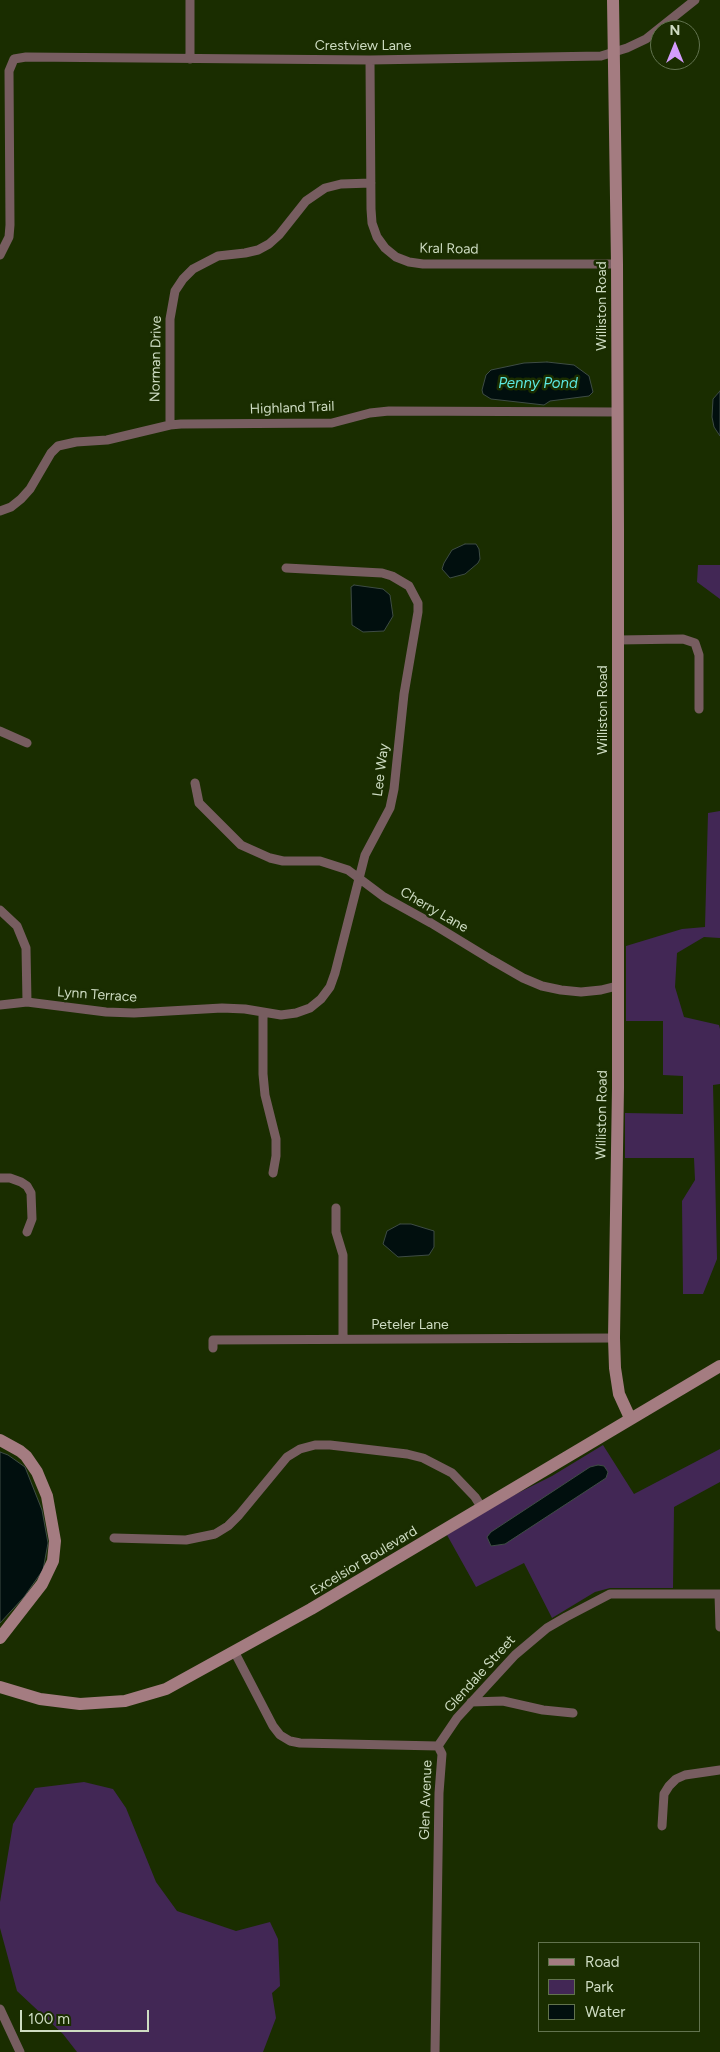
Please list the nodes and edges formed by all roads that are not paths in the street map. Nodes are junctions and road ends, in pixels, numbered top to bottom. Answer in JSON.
{"nodes":[{"id":1,"x":190,"y":0,"type":"edge"},
{"id":2,"x":613,"y":0,"type":"edge"},
{"id":3,"x":695,"y":0,"type":"edge"},
{"id":4,"x":614,"y":52,"type":"junction"},
{"id":5,"x":190,"y":59,"type":"junction"},
{"id":6,"x":370,"y":60,"type":"junction"},
{"id":7,"x":371,"y":183,"type":"junction"},
{"id":8,"x":0,"y":254,"type":"edge"},
{"id":9,"x":617,"y":264,"type":"junction"},
{"id":10,"x":617,"y":412,"type":"junction"},
{"id":11,"x":170,"y":425,"type":"junction"},
{"id":12,"x":0,"y":511,"type":"edge"},
{"id":13,"x":286,"y":568,"type":"dead end"},
{"id":14,"x":618,"y":640,"type":"junction"},
{"id":15,"x":699,"y":709,"type":"dead end"},
{"id":16,"x":0,"y":730,"type":"edge"},
{"id":17,"x":27,"y":743,"type":"dead end"},
{"id":18,"x":195,"y":783,"type":"dead end"},
{"id":19,"x":360,"y":878,"type":"junction"},
{"id":20,"x":0,"y":910,"type":"edge"},
{"id":21,"x":617,"y":986,"type":"junction"},
{"id":22,"x":28,"y":1002,"type":"junction"},
{"id":23,"x":0,"y":1005,"type":"edge"},
{"id":24,"x":222,"y":1008,"type":"joint"},
{"id":25,"x":263,"y":1012,"type":"junction"},
{"id":26,"x":273,"y":1173,"type":"dead end"},
{"id":27,"x":0,"y":1178,"type":"edge"},
{"id":28,"x":336,"y":1208,"type":"dead end"},
{"id":29,"x":27,"y":1232,"type":"dead end"},
{"id":30,"x":614,"y":1338,"type":"junction"},
{"id":31,"x":344,"y":1339,"type":"junction"},
{"id":32,"x":213,"y":1348,"type":"dead end"},
{"id":33,"x":720,"y":1366,"type":"edge"},
{"id":34,"x":630,"y":1418,"type":"junction"},
{"id":35,"x":0,"y":1440,"type":"edge"},
{"id":36,"x":482,"y":1508,"type":"junction"},
{"id":37,"x":114,"y":1538,"type":"dead end"},
{"id":38,"x":720,"y":1594,"type":"edge"},
{"id":39,"x":720,"y":1627,"type":"edge"},
{"id":40,"x":0,"y":1638,"type":"edge"},
{"id":41,"x":234,"y":1651,"type":"junction"},
{"id":42,"x":0,"y":1687,"type":"edge"},
{"id":43,"x":471,"y":1702,"type":"junction"},
{"id":44,"x":573,"y":1713,"type":"dead end"},
{"id":45,"x":438,"y":1746,"type":"junction"},
{"id":46,"x":720,"y":1770,"type":"edge"},
{"id":47,"x":662,"y":1826,"type":"dead end"},
{"id":48,"x":0,"y":2009,"type":"edge"},
{"id":49,"x":20,"y":2052,"type":"edge"},
{"id":50,"x":435,"y":2052,"type":"edge"}],
"edges":[{"from":1,"to":5,"type":"street"},
{"from":2,"to":4,"type":"main road","name":"Williston Road"},
{"from":3,"to":4,"type":"street","name":"Crestview Lane"},
{"from":4,"to":6,"type":"street","name":"Crestview Lane"},
{"from":4,"to":9,"type":"main road","name":"Williston Road"},
{"from":5,"to":6,"type":"street","name":"Crestview Lane"},
{"from":5,"to":8,"type":"street","name":"Crestview Lane"},
{"from":6,"to":7,"type":"street","name":"Kral Road"},
{"from":7,"to":9,"type":"street","name":"Kral Road"},
{"from":7,"to":11,"type":"street","name":"Norman Drive"},
{"from":9,"to":10,"type":"main road","name":"Williston Road"},
{"from":10,"to":11,"type":"street","name":"Highland Trail"},
{"from":10,"to":14,"type":"main road","name":"Williston Road"},
{"from":11,"to":12,"type":"street","name":"Highland Trail"},
{"from":13,"to":19,"type":"street","name":"Lee Way"},
{"from":14,"to":15,"type":"street"},
{"from":14,"to":21,"type":"main road","name":"Williston Road"},
{"from":16,"to":17,"type":"street"},
{"from":18,"to":19,"type":"street","name":"Cherry Lane"},
{"from":19,"to":21,"type":"street","name":"Cherry Lane"},
{"from":19,"to":25,"type":"street","name":"Lee Way"},
{"from":20,"to":22,"type":"street"},
{"from":21,"to":30,"type":"main road","name":"Williston Road"},
{"from":22,"to":23,"type":"street","name":"Lynn Terrace"},
{"from":22,"to":24,"type":"street","name":"Lynn Terrace"},
{"from":24,"to":25,"type":"street","name":"Lee Way"},
{"from":25,"to":26,"type":"street"},
{"from":27,"to":29,"type":"street"},
{"from":28,"to":31,"type":"street"},
{"from":30,"to":31,"type":"street","name":"Peteler Lane"},
{"from":30,"to":34,"type":"main road","name":"Williston Road"},
{"from":31,"to":32,"type":"street","name":"Peteler Lane"},
{"from":33,"to":34,"type":"main road","name":"Excelsior Boulevard"},
{"from":34,"to":36,"type":"main road","name":"Excelsior Boulevard"},
{"from":35,"to":40,"type":"main road"},
{"from":36,"to":37,"type":"street"},
{"from":36,"to":41,"type":"main road","name":"Excelsior Boulevard"},
{"from":38,"to":39,"type":"street"},
{"from":38,"to":43,"type":"street","name":"Glendale Street"},
{"from":41,"to":42,"type":"main road","name":"Excelsior Boulevard"},
{"from":41,"to":45,"type":"street","name":"Glen Avenue"},
{"from":43,"to":44,"type":"street"},
{"from":43,"to":45,"type":"street","name":"Glendale Street"},
{"from":45,"to":50,"type":"street","name":"Glen Avenue"},
{"from":46,"to":47,"type":"street"},
{"from":48,"to":49,"type":"street"}]}
